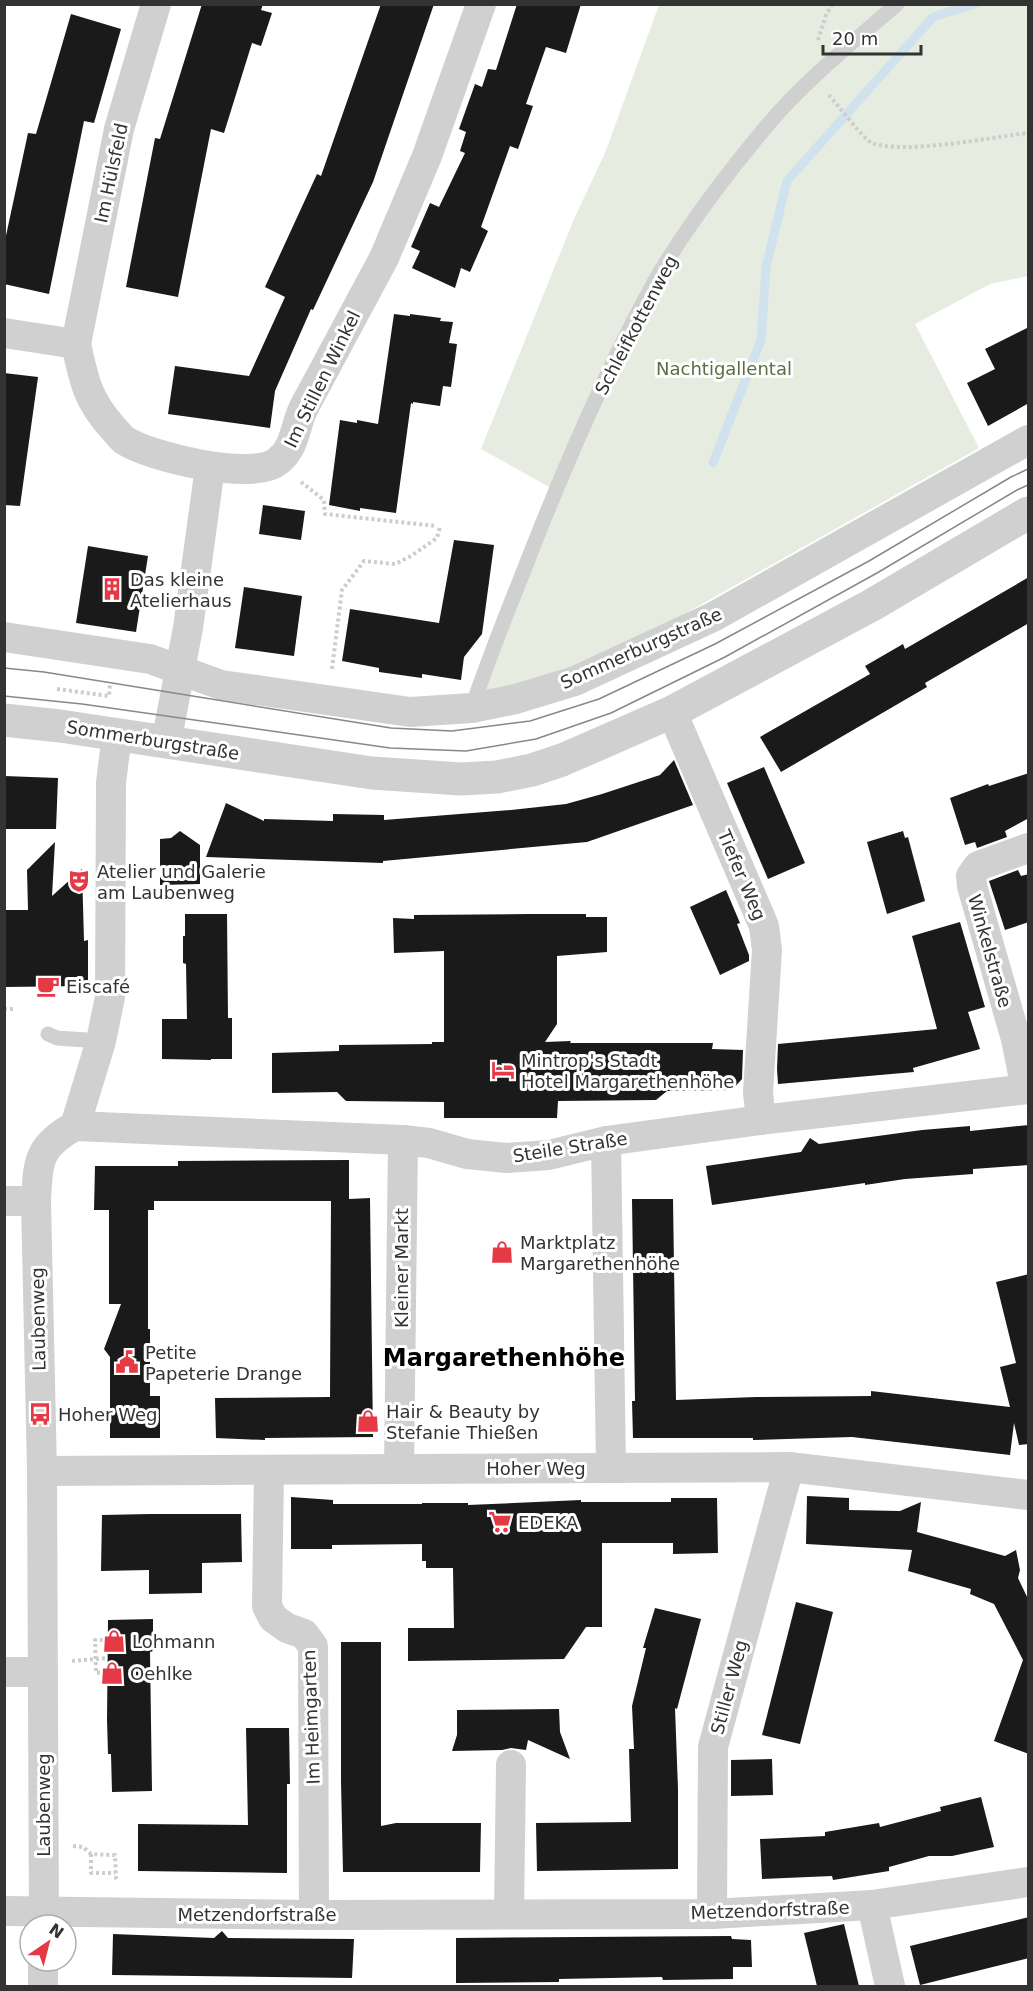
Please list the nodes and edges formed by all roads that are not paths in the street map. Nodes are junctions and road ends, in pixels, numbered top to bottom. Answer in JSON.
{"nodes":[{"id":1,"x":156,"y":4,"type":"edge"},
{"id":2,"x":481,"y":4,"type":"edge"},
{"id":3,"x":897,"y":4,"type":"edge"},
{"id":4,"x":4,"y":333,"type":"edge"},
{"id":5,"x":76,"y":344,"type":"junction"},
{"id":6,"x":1029,"y":440,"type":"edge"},
{"id":7,"x":210,"y":467,"type":"junction"},
{"id":8,"x":1029,"y":513,"type":"edge"},
{"id":9,"x":4,"y":638,"type":"edge"},
{"id":10,"x":180,"y":669,"type":"junction"},
{"id":11,"x":472,"y":708,"type":"junction"},
{"id":12,"x":672,"y":712,"type":"junction"},
{"id":13,"x":4,"y":720,"type":"edge"},
{"id":14,"x":117,"y":734,"type":"junction"},
{"id":15,"x":166,"y":743,"type":"junction"},
{"id":16,"x":1029,"y":848,"type":"edge"},
{"id":17,"x":48,"y":1034,"type":"dead end"},
{"id":18,"x":100,"y":1041,"type":"junction"},
{"id":19,"x":1027,"y":1089,"type":"edge"},
{"id":20,"x":761,"y":1120,"type":"junction"},
{"id":21,"x":75,"y":1126,"type":"junction"},
{"id":22,"x":403,"y":1140,"type":"junction"},
{"id":23,"x":606,"y":1141,"type":"junction"},
{"id":24,"x":36,"y":1201,"type":"junction"},
{"id":25,"x":4,"y":1202,"type":"edge"},
{"id":26,"x":611,"y":1467,"type":"junction"},
{"id":27,"x":789,"y":1467,"type":"junction"},
{"id":28,"x":399,"y":1469,"type":"junction"},
{"id":29,"x":269,"y":1470,"type":"junction"},
{"id":30,"x":42,"y":1471,"type":"junction"},
{"id":31,"x":1029,"y":1495,"type":"edge"},
{"id":32,"x":4,"y":1672,"type":"edge"},
{"id":33,"x":42,"y":1672,"type":"junction"},
{"id":34,"x":511,"y":1765,"type":"dead end"},
{"id":35,"x":1029,"y":1882,"type":"edge"},
{"id":36,"x":872,"y":1905,"type":"junction"},
{"id":37,"x":44,"y":1913,"type":"edge"},
{"id":38,"x":509,"y":1914,"type":"junction"},
{"id":39,"x":712,"y":1914,"type":"junction"},
{"id":40,"x":314,"y":1915,"type":"junction"},
{"id":41,"x":78,"y":1916,"type":"edge"},
{"id":42,"x":890,"y":1986,"type":"edge"}],
"edges":[{"from":1,"to":5,"type":"street","name":"Im Hülsfeld"},
{"from":2,"to":7,"type":"street","name":"Im Stillen Winkel"},
{"from":3,"to":11,"type":"lane","name":"Schleifkottenweg"},
{"from":4,"to":5,"type":"street"},
{"from":5,"to":7,"type":"street","name":"Im Stillen Winkel"},
{"from":6,"to":11,"type":"street","name":"Sommerburgstraße"},
{"from":7,"to":10,"type":"street"},
{"from":8,"to":12,"type":"street","name":"Sommerburgstraße"},
{"from":9,"to":10,"type":"street","name":"Sommerburgstraße"},
{"from":10,"to":11,"type":"street","name":"Sommerburgstraße"},
{"from":10,"to":15,"type":"street"},
{"from":12,"to":15,"type":"street","name":"Sommerburgstraße"},
{"from":12,"to":20,"type":"street","name":"Tiefer Weg"},
{"from":13,"to":14,"type":"street","name":"Sommerburgstraße"},
{"from":14,"to":15,"type":"street","name":"Sommerburgstraße"},
{"from":14,"to":18,"type":"street"},
{"from":16,"to":19,"type":"street","name":"Winkelstraße"},
{"from":17,"to":18,"type":"lane"},
{"from":18,"to":21,"type":"street"},
{"from":19,"to":20,"type":"street","name":"Steile Straße"},
{"from":20,"to":23,"type":"street","name":"Steile Straße"},
{"from":21,"to":22,"type":"street","name":"Steile Straße"},
{"from":21,"to":24,"type":"street","name":"Laubenweg"},
{"from":22,"to":23,"type":"street","name":"Steile Straße"},
{"from":22,"to":28,"type":"street","name":"Kleiner Markt"},
{"from":23,"to":26,"type":"street"},
{"from":24,"to":25,"type":"street"},
{"from":24,"to":30,"type":"street","name":"Laubenweg"},
{"from":26,"to":27,"type":"street","name":"Hoher Weg"},
{"from":26,"to":28,"type":"street","name":"Hoher Weg"},
{"from":27,"to":31,"type":"street","name":"Hoher Weg"},
{"from":27,"to":39,"type":"street","name":"Stiller Weg"},
{"from":28,"to":29,"type":"street","name":"Hoher Weg"},
{"from":29,"to":30,"type":"street","name":"Hoher Weg"},
{"from":29,"to":40,"type":"street","name":"Im Heimgarten"},
{"from":30,"to":33,"type":"street","name":"Laubenweg"},
{"from":32,"to":33,"type":"street"},
{"from":33,"to":37,"type":"street","name":"Laubenweg"},
{"from":34,"to":38,"type":"street"},
{"from":35,"to":36,"type":"street","name":"Metzendorfstraße"},
{"from":36,"to":39,"type":"street","name":"Metzendorfstraße"},
{"from":36,"to":42,"type":"street"},
{"from":38,"to":39,"type":"street","name":"Metzendorfstraße"},
{"from":38,"to":40,"type":"street","name":"Metzendorfstraße"},
{"from":40,"to":41,"type":"street","name":"Metzendorfstraße"}]}
